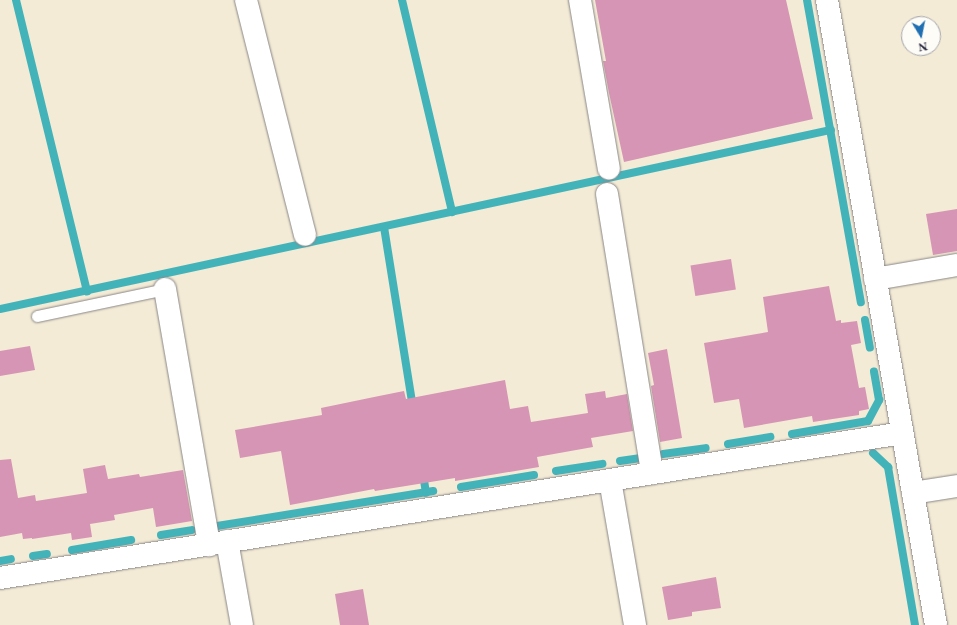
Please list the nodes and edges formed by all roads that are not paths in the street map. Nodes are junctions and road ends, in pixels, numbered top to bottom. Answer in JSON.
{"nodes":[{"id":1,"x":246,"y":0,"type":"edge"},
{"id":2,"x":580,"y":0,"type":"edge"},
{"id":3,"x":827,"y":0,"type":"edge"},
{"id":4,"x":609,"y":169,"type":"dead end"},
{"id":5,"x":607,"y":194,"type":"dead end"},
{"id":6,"x":305,"y":236,"type":"dead end"},
{"id":7,"x":957,"y":265,"type":"edge"},
{"id":8,"x":875,"y":279,"type":"junction"},
{"id":9,"x":165,"y":289,"type":"joint"},
{"id":10,"x":38,"y":316,"type":"dead end"},
{"id":11,"x":902,"y":433,"type":"junction"},
{"id":12,"x":652,"y":473,"type":"junction"},
{"id":13,"x":610,"y":480,"type":"junction"},
{"id":14,"x":957,"y":486,"type":"edge"},
{"id":15,"x":913,"y":493,"type":"junction"},
{"id":16,"x":218,"y":543,"type":"junction"},
{"id":17,"x":0,"y":578,"type":"edge"},
{"id":18,"x":242,"y":625,"type":"edge"},
{"id":19,"x":635,"y":625,"type":"edge"},
{"id":20,"x":936,"y":625,"type":"edge"}],
"edges":[{"from":1,"to":6,"type":"street"},
{"from":2,"to":4,"type":"street"},
{"from":3,"to":8,"type":"street"},
{"from":5,"to":12,"type":"street"},
{"from":7,"to":8,"type":"street"},
{"from":8,"to":11,"type":"street"},
{"from":9,"to":10,"type":"lane"},
{"from":9,"to":16,"type":"street"},
{"from":11,"to":12,"type":"street"},
{"from":11,"to":15,"type":"street"},
{"from":12,"to":13,"type":"street"},
{"from":13,"to":16,"type":"street"},
{"from":13,"to":19,"type":"street"},
{"from":14,"to":15,"type":"street"},
{"from":15,"to":20,"type":"street"},
{"from":16,"to":17,"type":"street"},
{"from":16,"to":18,"type":"street"}]}
